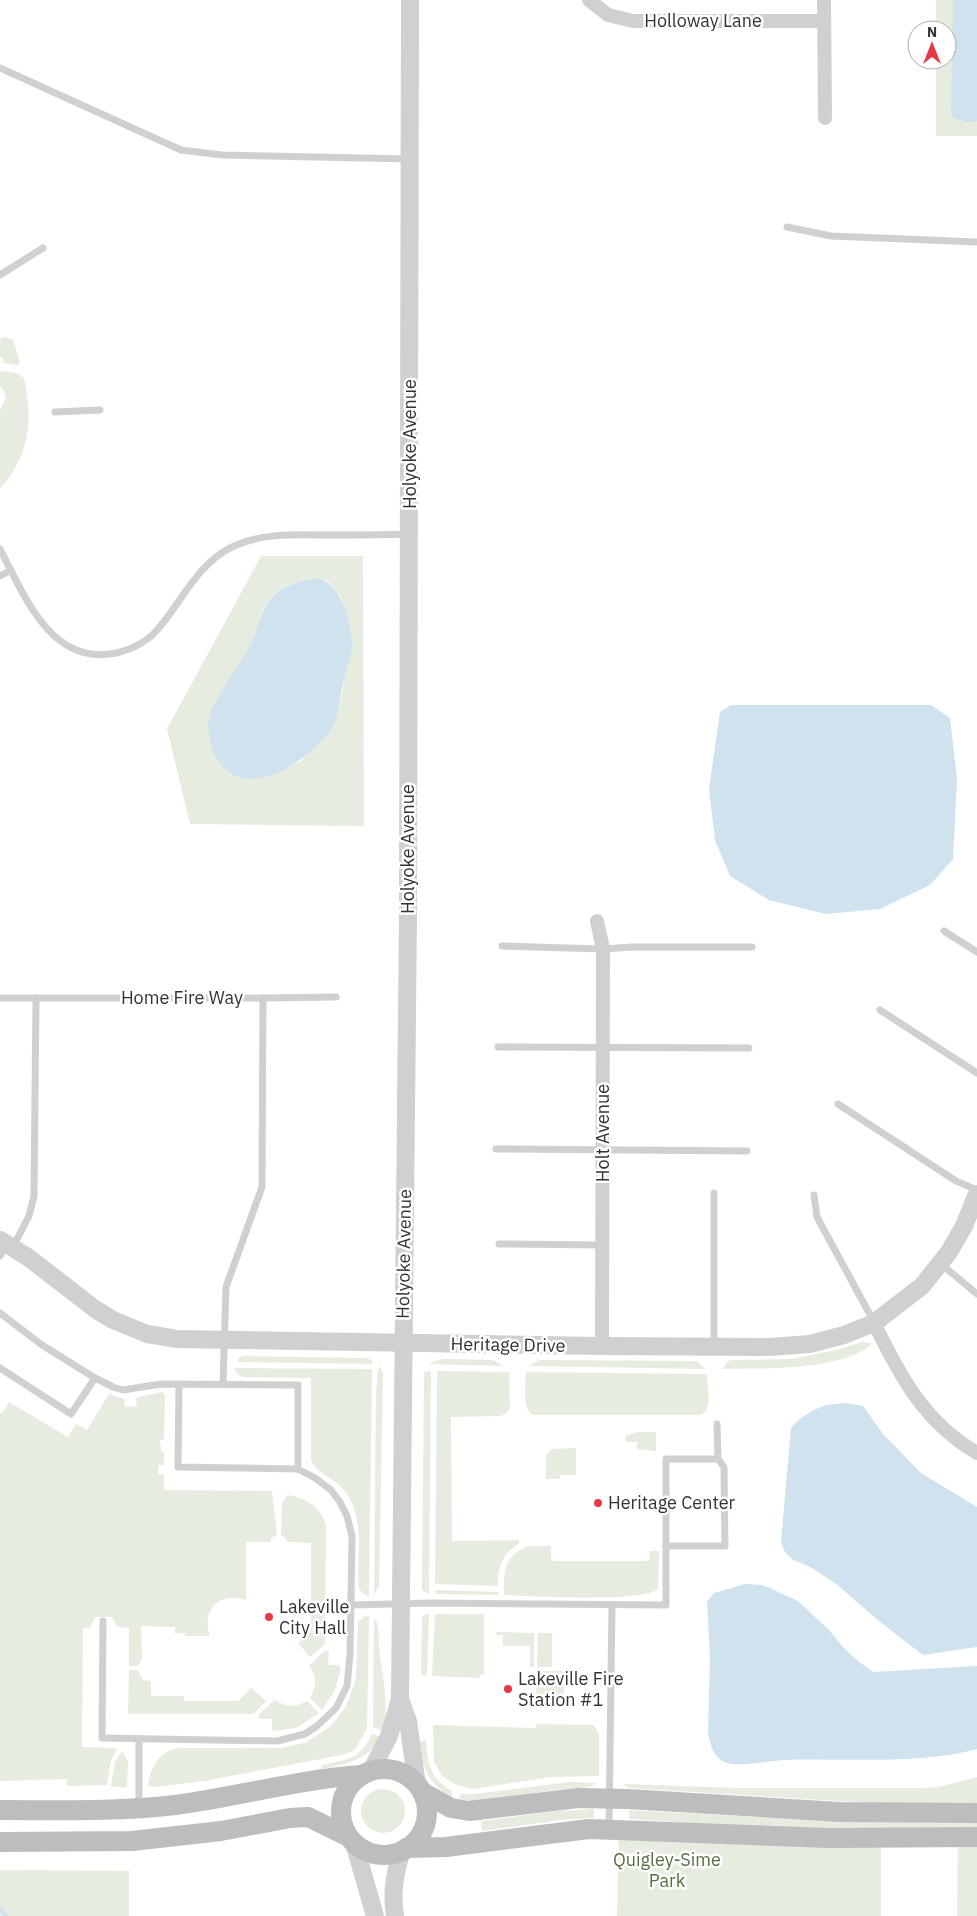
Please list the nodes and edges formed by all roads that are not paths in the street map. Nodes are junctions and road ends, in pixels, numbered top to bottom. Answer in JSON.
{"nodes":[{"id":1,"x":410,"y":0,"type":"edge"},
{"id":2,"x":589,"y":0,"type":"edge"},
{"id":3,"x":824,"y":0,"type":"edge"},
{"id":4,"x":824,"y":21,"type":"junction"},
{"id":5,"x":0,"y":68,"type":"edge"},
{"id":6,"x":825,"y":118,"type":"dead end"},
{"id":7,"x":409,"y":159,"type":"junction"},
{"id":8,"x":787,"y":226,"type":"dead end"},
{"id":9,"x":977,"y":242,"type":"edge"},
{"id":10,"x":43,"y":248,"type":"dead end"},
{"id":11,"x":0,"y":275,"type":"edge"},
{"id":12,"x":100,"y":410,"type":"dead end"},
{"id":13,"x":54,"y":412,"type":"dead end"},
{"id":14,"x":410,"y":534,"type":"junction"},
{"id":15,"x":0,"y":549,"type":"edge"},
{"id":16,"x":11,"y":570,"type":"junction"},
{"id":17,"x":0,"y":576,"type":"edge"},
{"id":18,"x":597,"y":921,"type":"dead end"},
{"id":19,"x":944,"y":931,"type":"dead end"},
{"id":20,"x":502,"y":946,"type":"dead end"},
{"id":21,"x":752,"y":947,"type":"dead end"},
{"id":22,"x":603,"y":949,"type":"junction"},
{"id":23,"x":977,"y":952,"type":"edge"},
{"id":24,"x":336,"y":997,"type":"dead end"},
{"id":25,"x":0,"y":998,"type":"edge"},
{"id":26,"x":36,"y":998,"type":"junction"},
{"id":27,"x":263,"y":998,"type":"junction"},
{"id":28,"x":880,"y":1010,"type":"dead end"},
{"id":29,"x":498,"y":1047,"type":"dead end"},
{"id":30,"x":603,"y":1048,"type":"junction"},
{"id":31,"x":749,"y":1048,"type":"dead end"},
{"id":32,"x":977,"y":1073,"type":"edge"},
{"id":33,"x":838,"y":1104,"type":"dead end"},
{"id":34,"x":496,"y":1149,"type":"dead end"},
{"id":35,"x":603,"y":1149,"type":"junction"},
{"id":36,"x":748,"y":1151,"type":"dead end"},
{"id":37,"x":977,"y":1190,"type":"edge"},
{"id":38,"x":714,"y":1193,"type":"dead end"},
{"id":39,"x":977,"y":1194,"type":"edge"},
{"id":40,"x":814,"y":1195,"type":"dead end"},
{"id":41,"x":499,"y":1244,"type":"dead end"},
{"id":42,"x":602,"y":1245,"type":"junction"},
{"id":43,"x":5,"y":1247,"type":"edge"},
{"id":44,"x":940,"y":1264,"type":"junction"},
{"id":45,"x":977,"y":1294,"type":"edge"},
{"id":46,"x":0,"y":1313,"type":"edge"},
{"id":47,"x":874,"y":1323,"type":"junction"},
{"id":48,"x":224,"y":1341,"type":"junction"},
{"id":49,"x":404,"y":1343,"type":"junction"},
{"id":50,"x":602,"y":1346,"type":"junction"},
{"id":51,"x":714,"y":1346,"type":"junction"},
{"id":52,"x":0,"y":1368,"type":"edge"},
{"id":53,"x":95,"y":1378,"type":"junction"},
{"id":54,"x":179,"y":1384,"type":"junction"},
{"id":55,"x":223,"y":1384,"type":"junction"},
{"id":56,"x":717,"y":1424,"type":"dead end"},
{"id":57,"x":977,"y":1453,"type":"edge"},
{"id":58,"x":718,"y":1459,"type":"junction"},
{"id":59,"x":298,"y":1469,"type":"junction"},
{"id":60,"x":666,"y":1546,"type":"junction"},
{"id":61,"x":401,"y":1603,"type":"junction"},
{"id":62,"x":351,"y":1605,"type":"junction"},
{"id":63,"x":612,"y":1605,"type":"junction"},
{"id":64,"x":103,"y":1621,"type":"dead end"},
{"id":65,"x":400,"y":1699,"type":"junction"},
{"id":66,"x":139,"y":1740,"type":"junction"},
{"id":67,"x":367,"y":1773,"type":"junction"},
{"id":68,"x":419,"y":1788,"type":"junction"},
{"id":69,"x":609,"y":1798,"type":"junction"},
{"id":70,"x":139,"y":1807,"type":"junction"},
{"id":71,"x":0,"y":1810,"type":"edge"},
{"id":72,"x":977,"y":1813,"type":"edge"},
{"id":73,"x":609,"y":1830,"type":"junction"},
{"id":74,"x":977,"y":1837,"type":"edge"},
{"id":75,"x":352,"y":1840,"type":"junction"},
{"id":76,"x":0,"y":1842,"type":"edge"},
{"id":77,"x":404,"y":1849,"type":"junction"},
{"id":78,"x":375,"y":1916,"type":"edge"},
{"id":79,"x":395,"y":1916,"type":"edge"}],
"edges":[{"from":1,"to":7,"type":"street","name":"Holyoke Avenue"},
{"from":2,"to":4,"type":"street","name":"Holloway Lane"},
{"from":3,"to":4,"type":"street"},
{"from":4,"to":6,"type":"street"},
{"from":5,"to":7,"type":"lane"},
{"from":7,"to":14,"type":"street","name":"Holyoke Avenue"},
{"from":8,"to":9,"type":"lane"},
{"from":10,"to":11,"type":"lane"},
{"from":12,"to":13,"type":"lane"},
{"from":14,"to":16,"type":"lane"},
{"from":14,"to":49,"type":"street","name":"Holyoke Avenue"},
{"from":15,"to":16,"type":"lane"},
{"from":16,"to":17,"type":"lane"},
{"from":18,"to":22,"type":"street","name":"Holt Avenue"},
{"from":19,"to":23,"type":"lane"},
{"from":20,"to":22,"type":"lane"},
{"from":21,"to":22,"type":"lane"},
{"from":22,"to":30,"type":"street","name":"Holt Avenue"},
{"from":24,"to":27,"type":"lane"},
{"from":25,"to":26,"type":"lane","name":"Home Fire Way"},
{"from":26,"to":27,"type":"lane","name":"Home Fire Way"},
{"from":26,"to":43,"type":"lane"},
{"from":27,"to":48,"type":"lane","name":"Home Fire Way"},
{"from":28,"to":32,"type":"lane"},
{"from":29,"to":30,"type":"lane"},
{"from":30,"to":31,"type":"lane"},
{"from":30,"to":35,"type":"street","name":"Holt Avenue"},
{"from":33,"to":37,"type":"lane"},
{"from":34,"to":35,"type":"lane"},
{"from":35,"to":36,"type":"lane"},
{"from":35,"to":42,"type":"street","name":"Holt Avenue"},
{"from":38,"to":51,"type":"lane"},
{"from":39,"to":44,"type":"street","name":"Heritage Drive"},
{"from":40,"to":47,"type":"lane"},
{"from":41,"to":42,"type":"lane"},
{"from":42,"to":50,"type":"street","name":"Holt Avenue"},
{"from":43,"to":48,"type":"street","name":"Heritage Drive"},
{"from":44,"to":45,"type":"lane"},
{"from":44,"to":47,"type":"street","name":"Heritage Drive"},
{"from":46,"to":53,"type":"lane"},
{"from":47,"to":51,"type":"street","name":"Heritage Drive"},
{"from":47,"to":57,"type":"street"},
{"from":48,"to":49,"type":"street","name":"Heritage Drive"},
{"from":48,"to":55,"type":"lane","name":"Home Fire Way"},
{"from":49,"to":50,"type":"street","name":"Heritage Drive"},
{"from":49,"to":61,"type":"street","name":"Holyoke Avenue"},
{"from":50,"to":51,"type":"street","name":"Heritage Drive"},
{"from":52,"to":53,"type":"lane"},
{"from":53,"to":54,"type":"lane"},
{"from":54,"to":55,"type":"lane"},
{"from":54,"to":59,"type":"lane"},
{"from":55,"to":59,"type":"lane"},
{"from":56,"to":58,"type":"lane"},
{"from":58,"to":60,"type":"lane"},
{"from":58,"to":60,"type":"lane"},
{"from":59,"to":62,"type":"lane"},
{"from":60,"to":63,"type":"lane"},
{"from":61,"to":62,"type":"lane"},
{"from":61,"to":63,"type":"lane"},
{"from":61,"to":65,"type":"street","name":"Holyoke Avenue"},
{"from":62,"to":66,"type":"lane"},
{"from":63,"to":69,"type":"lane"},
{"from":64,"to":66,"type":"lane"},
{"from":65,"to":67,"type":"street","name":"Holyoke Avenue"},
{"from":65,"to":68,"type":"street","name":"Holyoke Avenue"},
{"from":66,"to":70,"type":"lane"},
{"from":67,"to":68,"type":"main road"},
{"from":67,"to":70,"type":"main road"},
{"from":67,"to":75,"type":"main road"},
{"from":68,"to":69,"type":"main road"},
{"from":68,"to":77,"type":"main road"},
{"from":69,"to":72,"type":"main road"},
{"from":69,"to":73,"type":"lane"},
{"from":70,"to":71,"type":"main road"},
{"from":73,"to":74,"type":"main road"},
{"from":73,"to":77,"type":"main road"},
{"from":75,"to":76,"type":"main road"},
{"from":75,"to":77,"type":"main road"},
{"from":75,"to":78,"type":"street"},
{"from":77,"to":79,"type":"street"}]}
